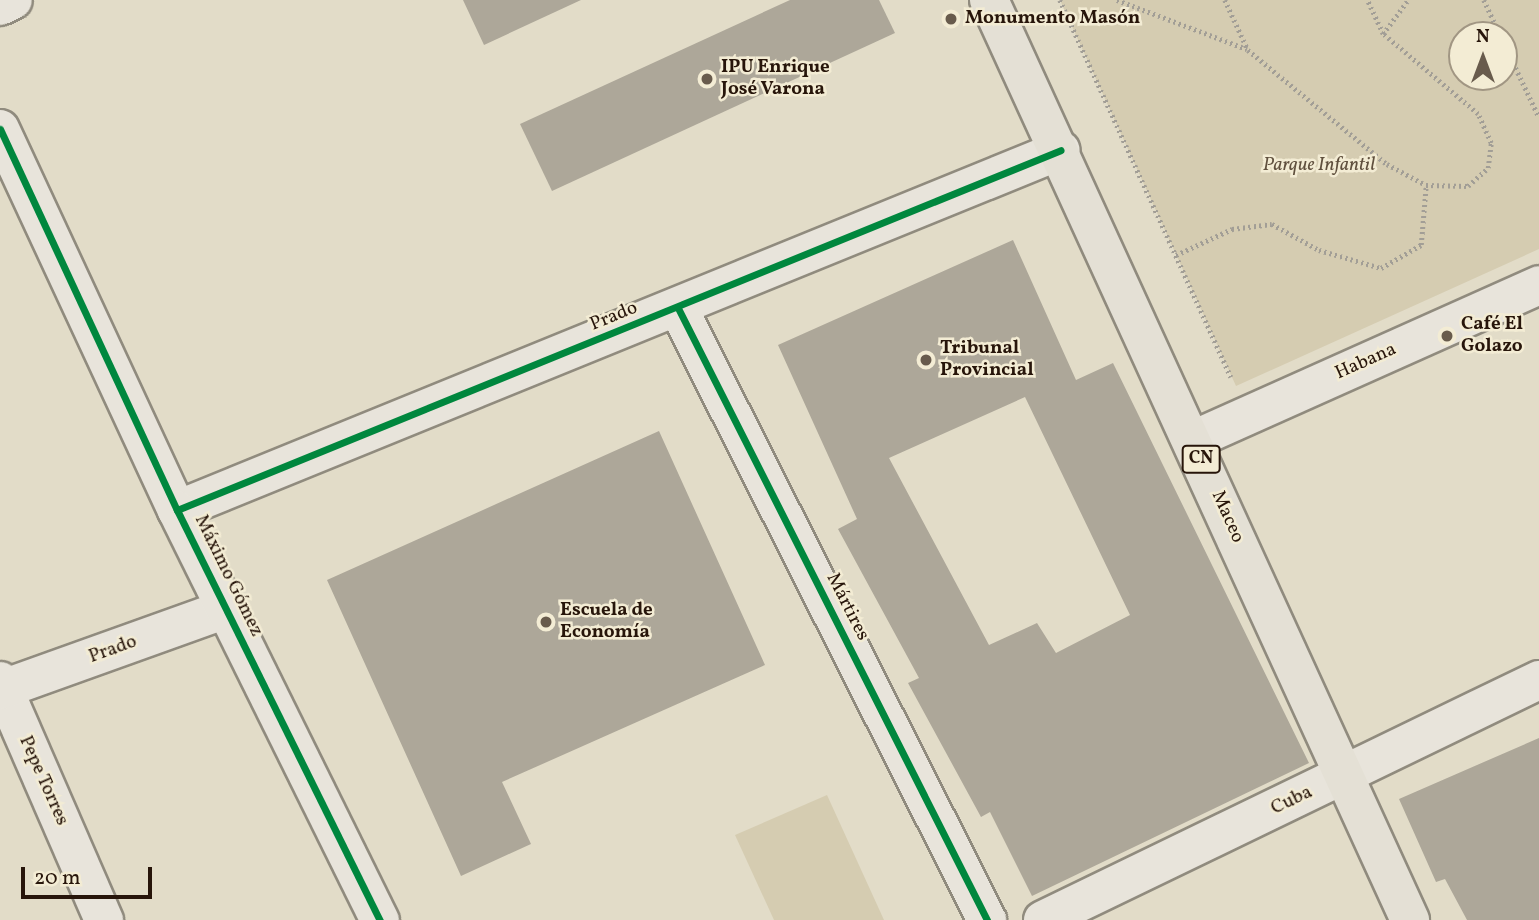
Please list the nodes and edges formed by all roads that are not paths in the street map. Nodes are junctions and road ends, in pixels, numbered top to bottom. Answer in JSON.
{"nodes":[{"id":1,"x":13,"y":0,"type":"edge"},
{"id":2,"x":989,"y":0,"type":"edge"},
{"id":3,"x":0,"y":6,"type":"edge"},
{"id":4,"x":0,"y":129,"type":"edge"},
{"id":5,"x":1061,"y":150,"type":"junction"},
{"id":6,"x":1539,"y":285,"type":"edge"},
{"id":7,"x":678,"y":308,"type":"junction"},
{"id":8,"x":1193,"y":440,"type":"junction"},
{"id":9,"x":177,"y":510,"type":"junction"},
{"id":10,"x":226,"y":610,"type":"junction"},
{"id":11,"x":1539,"y":680,"type":"edge"},
{"id":12,"x":1,"y":687,"type":"edge"},
{"id":13,"x":1342,"y":778,"type":"junction"},
{"id":14,"x":104,"y":920,"type":"edge"},
{"id":15,"x":380,"y":920,"type":"edge"},
{"id":16,"x":986,"y":920,"type":"edge"},
{"id":17,"x":1043,"y":920,"type":"edge"},
{"id":18,"x":1410,"y":920,"type":"edge"}],
"edges":[{"from":1,"to":3,"type":"street"},
{"from":2,"to":5,"type":"main road","name":"Maceo","number":"CN"},
{"from":4,"to":9,"type":"street","name":"Máximo Gómez"},
{"from":5,"to":7,"type":"street","name":"Prado"},
{"from":5,"to":8,"type":"main road","name":"Maceo","number":"CN"},
{"from":6,"to":8,"type":"street","name":"Habana"},
{"from":7,"to":9,"type":"street","name":"Prado"},
{"from":7,"to":16,"type":"street","name":"Mártires"},
{"from":8,"to":13,"type":"main road","name":"Maceo","number":"CN"},
{"from":9,"to":10,"type":"street","name":"Máximo Gómez"},
{"from":10,"to":12,"type":"street","name":"Prado"},
{"from":10,"to":15,"type":"street","name":"Máximo Gómez"},
{"from":11,"to":13,"type":"street","name":"Cuba"},
{"from":12,"to":14,"type":"street","name":"Pepe Torres"},
{"from":13,"to":17,"type":"street","name":"Cuba"},
{"from":13,"to":18,"type":"main road","name":"Maceo","number":"CN"}]}
